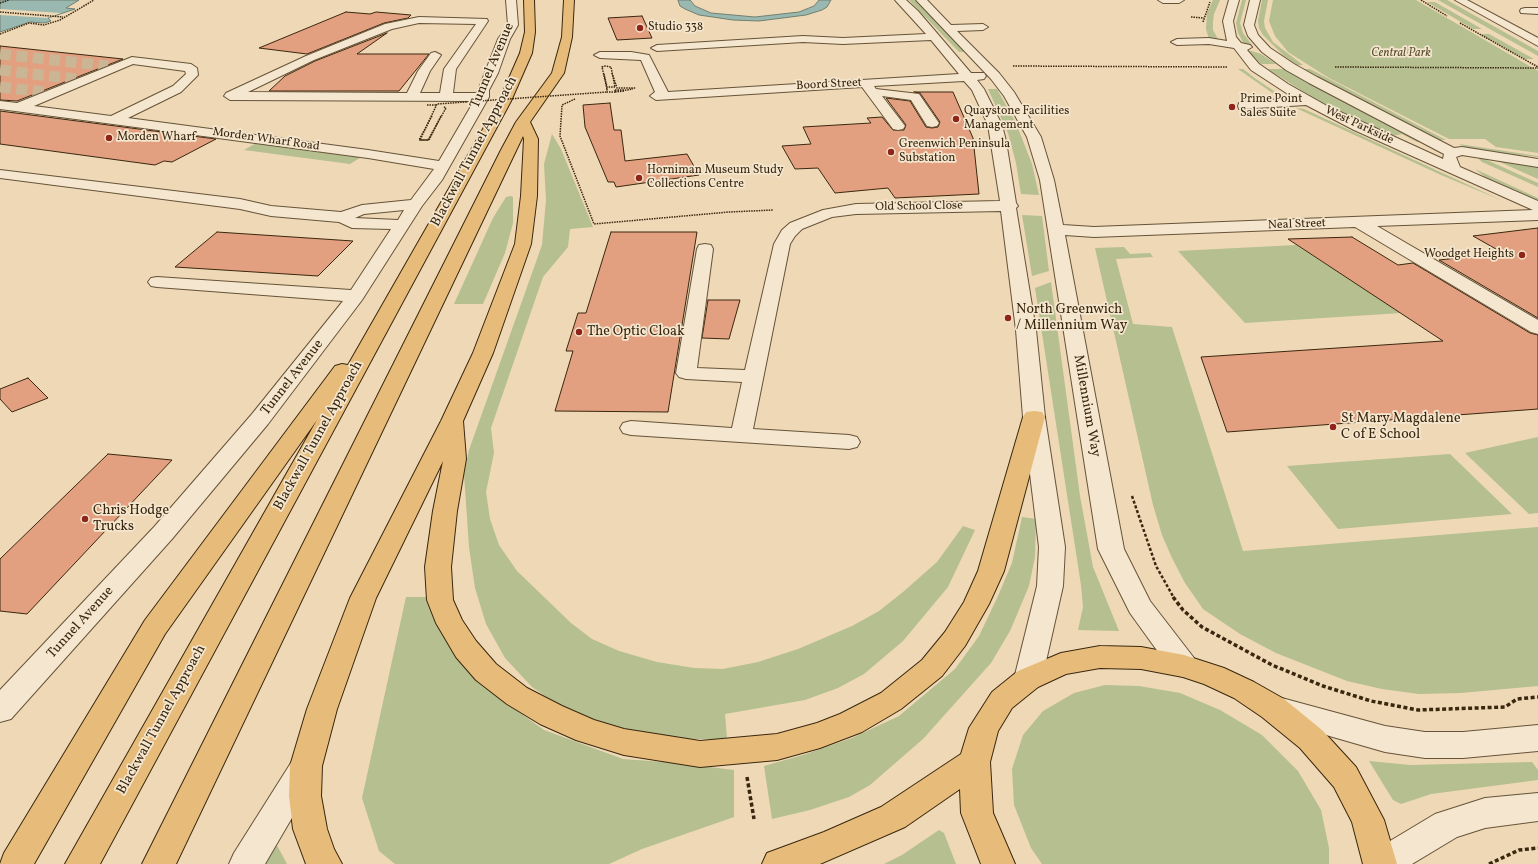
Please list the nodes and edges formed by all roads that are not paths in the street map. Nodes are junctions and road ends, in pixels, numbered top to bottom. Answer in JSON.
{"nodes":[{"id":1,"x":511,"y":0,"type":"edge"},
{"id":2,"x":569,"y":0,"type":"edge"},
{"id":3,"x":900,"y":0,"type":"edge"},
{"id":4,"x":921,"y":0,"type":"edge"},
{"id":5,"x":1163,"y":0,"type":"edge"},
{"id":6,"x":1234,"y":0,"type":"edge"},
{"id":7,"x":1255,"y":0,"type":"edge"},
{"id":8,"x":1460,"y":0,"type":"edge"},
{"id":9,"x":532,"y":1,"type":"edge"},
{"id":10,"x":1184,"y":2,"type":"edge"},
{"id":11,"x":580,"y":9,"type":"dead end"},
{"id":12,"x":1525,"y":11,"type":"dead end"},
{"id":13,"x":1538,"y":11,"type":"edge"},
{"id":14,"x":568,"y":27,"type":"junction"},
{"id":15,"x":982,"y":27,"type":"dead end"},
{"id":16,"x":950,"y":28,"type":"junction"},
{"id":17,"x":934,"y":37,"type":"junction"},
{"id":18,"x":1177,"y":42,"type":"dead end"},
{"id":19,"x":1538,"y":43,"type":"edge"},
{"id":20,"x":1236,"y":45,"type":"junction"},
{"id":21,"x":657,"y":48,"type":"dead end"},
{"id":22,"x":1266,"y":50,"type":"junction"},
{"id":23,"x":435,"y":55,"type":"dead end"},
{"id":24,"x":600,"y":55,"type":"dead end"},
{"id":25,"x":931,"y":68,"type":"dead end"},
{"id":26,"x":965,"y":72,"type":"junction"},
{"id":27,"x":995,"y":76,"type":"junction"},
{"id":28,"x":868,"y":87,"type":"junction"},
{"id":29,"x":412,"y":96,"type":"junction"},
{"id":30,"x":483,"y":97,"type":"junction"},
{"id":31,"x":1308,"y":101,"type":"junction"},
{"id":32,"x":445,"y":103,"type":"junction"},
{"id":33,"x":0,"y":105,"type":"edge"},
{"id":34,"x":1244,"y":106,"type":"dead end"},
{"id":35,"x":18,"y":107,"type":"junction"},
{"id":36,"x":115,"y":120,"type":"junction"},
{"id":37,"x":523,"y":122,"type":"junction"},
{"id":38,"x":932,"y":123,"type":"dead end"},
{"id":39,"x":898,"y":126,"type":"dead end"},
{"id":40,"x":1452,"y":153,"type":"junction"},
{"id":41,"x":1538,"y":163,"type":"edge"},
{"id":42,"x":442,"y":166,"type":"junction"},
{"id":43,"x":1456,"y":169,"type":"junction"},
{"id":44,"x":0,"y":174,"type":"edge"},
{"id":45,"x":1538,"y":192,"type":"edge"},
{"id":46,"x":416,"y":204,"type":"junction"},
{"id":47,"x":1010,"y":206,"type":"junction"},
{"id":48,"x":1538,"y":206,"type":"edge"},
{"id":49,"x":1538,"y":215,"type":"edge"},
{"id":50,"x":342,"y":217,"type":"junction"},
{"id":51,"x":1360,"y":223,"type":"junction"},
{"id":52,"x":402,"y":226,"type":"junction"},
{"id":53,"x":1056,"y":230,"type":"junction"},
{"id":54,"x":705,"y":249,"type":"dead end"},
{"id":55,"x":157,"y":282,"type":"dead end"},
{"id":56,"x":398,"y":293,"type":"junction"},
{"id":57,"x":356,"y":296,"type":"junction"},
{"id":58,"x":1538,"y":328,"type":"edge"},
{"id":59,"x":754,"y":377,"type":"junction"},
{"id":60,"x":1034,"y":417,"type":"junction"},
{"id":61,"x":452,"y":421,"type":"junction"},
{"id":62,"x":631,"y":428,"type":"dead end"},
{"id":63,"x":741,"y":435,"type":"junction"},
{"id":64,"x":849,"y":442,"type":"dead end"},
{"id":65,"x":1184,"y":666,"type":"junction"},
{"id":66,"x":1028,"y":679,"type":"junction"},
{"id":67,"x":1273,"y":708,"type":"junction"},
{"id":68,"x":0,"y":710,"type":"edge"},
{"id":69,"x":1538,"y":738,"type":"edge"},
{"id":70,"x":974,"y":762,"type":"junction"},
{"id":71,"x":306,"y":766,"type":"junction"},
{"id":72,"x":1538,"y":806,"type":"edge"},
{"id":73,"x":16,"y":864,"type":"edge"},
{"id":74,"x":82,"y":864,"type":"edge"},
{"id":75,"x":158,"y":864,"type":"edge"},
{"id":76,"x":246,"y":864,"type":"edge"},
{"id":77,"x":324,"y":864,"type":"edge"},
{"id":78,"x":779,"y":864,"type":"edge"},
{"id":79,"x":998,"y":864,"type":"edge"},
{"id":80,"x":1381,"y":864,"type":"edge"}],
"edges":[{"from":1,"to":30,"type":"street","name":"Tunnel Avenue"},
{"from":2,"to":14,"type":"main road","name":"Blackwall Tunnel Approach"},
{"from":3,"to":17,"type":"street"},
{"from":4,"to":16,"type":"street","name":"Millennium Way"},
{"from":5,"to":10,"type":"street"},
{"from":6,"to":20,"type":"street","name":"West Parkside"},
{"from":7,"to":22,"type":"street","name":"West Parkside"},
{"from":8,"to":19,"type":"street"},
{"from":9,"to":56,"type":"main road","name":"Blackwall Tunnel Approach"},
{"from":11,"to":14,"type":"main road"},
{"from":12,"to":13,"type":"street"},
{"from":14,"to":37,"type":"main road","name":"Blackwall Tunnel Approach"},
{"from":15,"to":16,"type":"street"},
{"from":16,"to":27,"type":"street","name":"Millennium Way"},
{"from":17,"to":21,"type":"street"},
{"from":17,"to":26,"type":"street"},
{"from":18,"to":20,"type":"street"},
{"from":20,"to":22,"type":"street"},
{"from":20,"to":31,"type":"street","name":"West Parkside"},
{"from":22,"to":40,"type":"street","name":"West Parkside"},
{"from":23,"to":29,"type":"street"},
{"from":24,"to":28,"type":"street","name":"Boord Street"},
{"from":25,"to":26,"type":"street"},
{"from":26,"to":27,"type":"street","name":"Boord Street"},
{"from":26,"to":28,"type":"street","name":"Boord Street"},
{"from":26,"to":47,"type":"street"},
{"from":27,"to":53,"type":"street","name":"Millennium Way"},
{"from":28,"to":38,"type":"street"},
{"from":28,"to":39,"type":"street"},
{"from":29,"to":32,"type":"street"},
{"from":29,"to":32,"type":"street"},
{"from":30,"to":32,"type":"street"},
{"from":30,"to":42,"type":"street","name":"Tunnel Avenue"},
{"from":31,"to":34,"type":"street"},
{"from":31,"to":43,"type":"street","name":"West Parkside"},
{"from":33,"to":35,"type":"street","name":"Morden Wharf Road"},
{"from":35,"to":36,"type":"street","name":"Morden Wharf Road"},
{"from":35,"to":36,"type":"street"},
{"from":36,"to":42,"type":"street","name":"Morden Wharf Road"},
{"from":37,"to":61,"type":"main road"},
{"from":37,"to":75,"type":"main road","name":"Blackwall Tunnel Approach"},
{"from":40,"to":41,"type":"street"},
{"from":40,"to":43,"type":"street"},
{"from":40,"to":45,"type":"street","name":"West Parkside"},
{"from":42,"to":46,"type":"street","name":"Tunnel Avenue"},
{"from":43,"to":48,"type":"street","name":"West Parkside"},
{"from":44,"to":50,"type":"street"},
{"from":46,"to":50,"type":"street"},
{"from":46,"to":52,"type":"street","name":"Tunnel Avenue"},
{"from":47,"to":59,"type":"street","name":"Old School Close"},
{"from":47,"to":60,"type":"street"},
{"from":49,"to":51,"type":"street","name":"Neal Street"},
{"from":50,"to":52,"type":"street"},
{"from":51,"to":53,"type":"street","name":"Neal Street"},
{"from":51,"to":58,"type":"street"},
{"from":52,"to":57,"type":"street","name":"Tunnel Avenue"},
{"from":53,"to":65,"type":"street","name":"Millennium Way"},
{"from":54,"to":59,"type":"street"},
{"from":55,"to":57,"type":"street"},
{"from":56,"to":73,"type":"main road"},
{"from":56,"to":74,"type":"main road","name":"Blackwall Tunnel Approach"},
{"from":57,"to":68,"type":"street","name":"Tunnel Avenue"},
{"from":59,"to":63,"type":"street","name":"Old School Close"},
{"from":60,"to":61,"type":"main road"},
{"from":60,"to":66,"type":"street"},
{"from":61,"to":71,"type":"main road"},
{"from":62,"to":63,"type":"street"},
{"from":63,"to":64,"type":"street"},
{"from":65,"to":66,"type":"main road"},
{"from":65,"to":67,"type":"main road"},
{"from":66,"to":70,"type":"main road"},
{"from":67,"to":69,"type":"street"},
{"from":67,"to":80,"type":"main road"},
{"from":70,"to":78,"type":"main road"},
{"from":70,"to":79,"type":"main road"},
{"from":71,"to":76,"type":"street"},
{"from":71,"to":77,"type":"main road"},
{"from":72,"to":80,"type":"street"}]}
